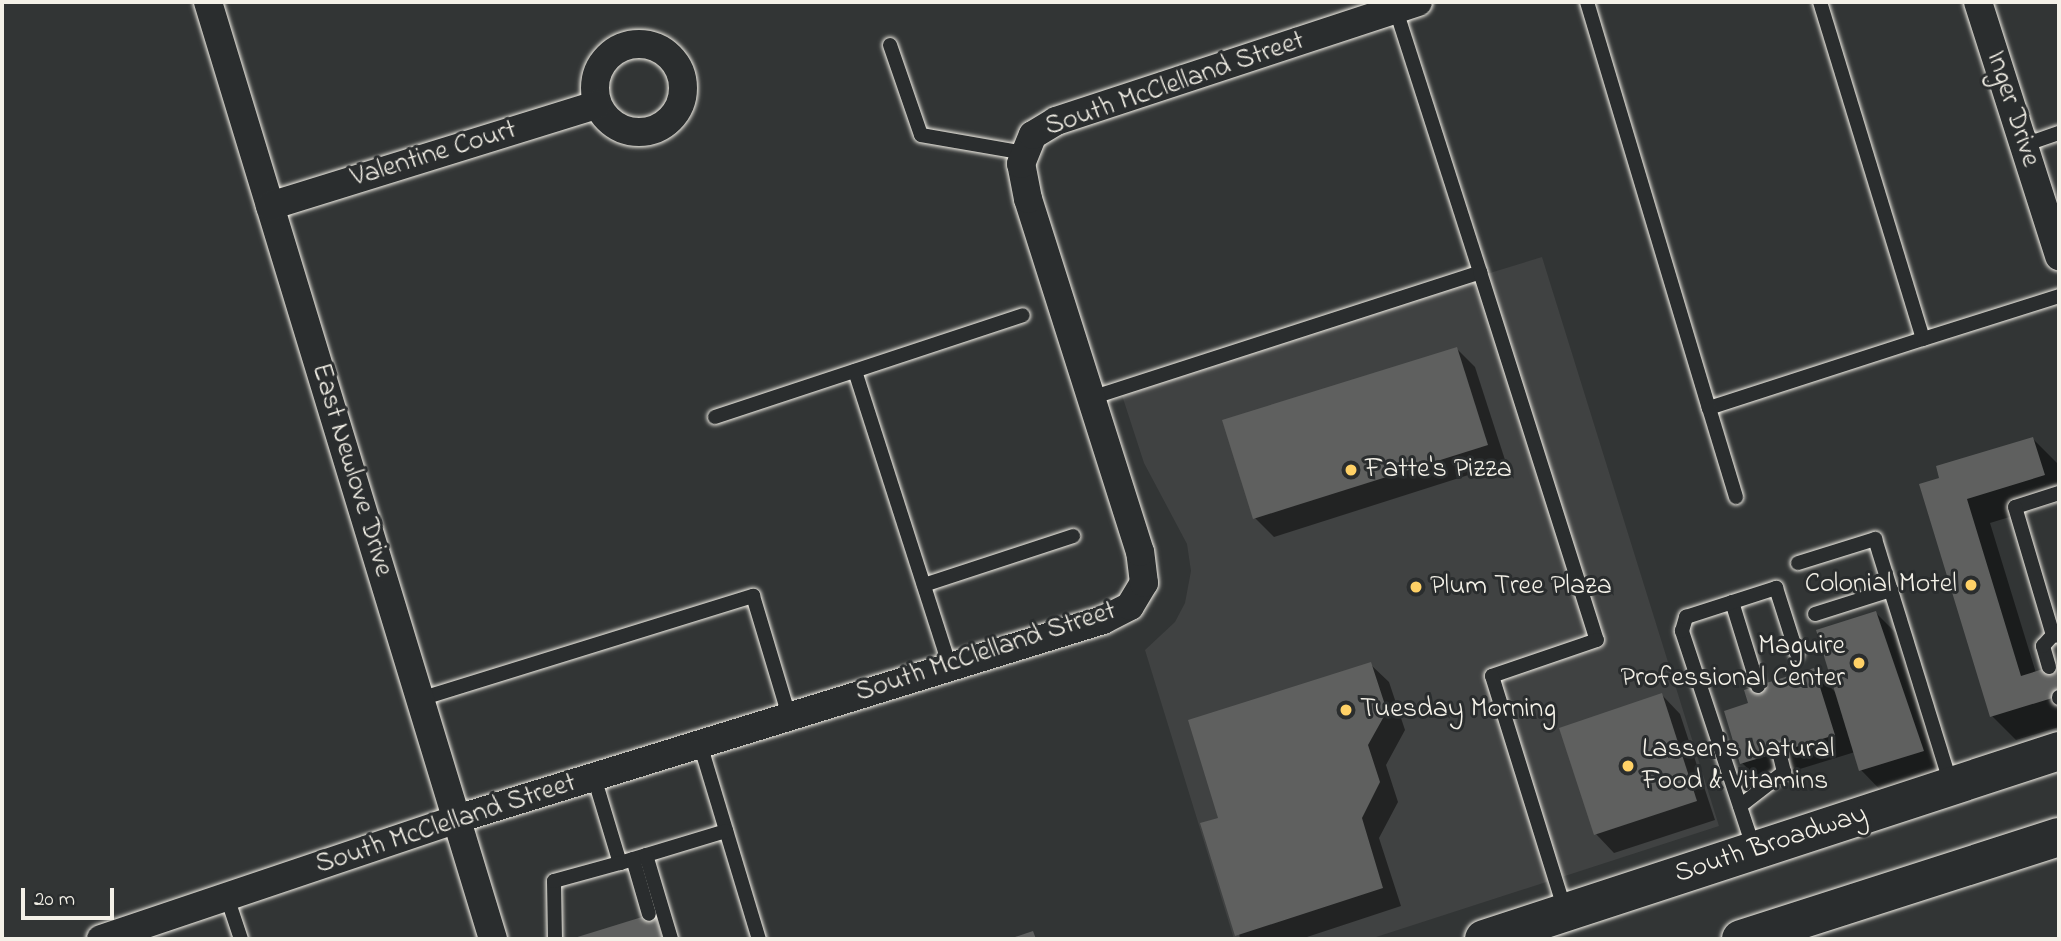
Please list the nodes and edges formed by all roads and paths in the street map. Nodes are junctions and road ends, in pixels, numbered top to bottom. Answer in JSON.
{"nodes":[{"id":1,"x":208,"y":2,"type":"edge"},
{"id":2,"x":1587,"y":2,"type":"edge"},
{"id":3,"x":1820,"y":2,"type":"edge"},
{"id":4,"x":1978,"y":2,"type":"edge"},
{"id":5,"x":1402,"y":5,"type":"edge"},
{"id":6,"x":890,"y":44,"type":"dead end"},
{"id":7,"x":597,"y":105,"type":"dead end"},
{"id":8,"x":2059,"y":133,"type":"edge"},
{"id":9,"x":2024,"y":145,"type":"junction"},
{"id":10,"x":1025,"y":153,"type":"junction"},
{"id":11,"x":270,"y":206,"type":"junction"},
{"id":12,"x":2059,"y":256,"type":"edge"},
{"id":13,"x":1480,"y":272,"type":"junction"},
{"id":14,"x":2059,"y":296,"type":"edge"},
{"id":15,"x":1023,"y":315,"type":"dead end"},
{"id":16,"x":1923,"y":339,"type":"junction"},
{"id":17,"x":855,"y":371,"type":"junction"},
{"id":18,"x":1091,"y":398,"type":"junction"},
{"id":19,"x":1709,"y":408,"type":"junction"},
{"id":20,"x":715,"y":417,"type":"dead end"},
{"id":21,"x":2059,"y":493,"type":"edge"},
{"id":22,"x":1737,"y":496,"type":"dead end"},
{"id":23,"x":1073,"y":536,"type":"dead end"},
{"id":24,"x":1798,"y":563,"type":"dead end"},
{"id":25,"x":924,"y":585,"type":"junction"},
{"id":26,"x":1891,"y":590,"type":"junction"},
{"id":27,"x":1732,"y":602,"type":"junction"},
{"id":28,"x":1815,"y":614,"type":"dead end"},
{"id":29,"x":2056,"y":636,"type":"edge"},
{"id":30,"x":1797,"y":654,"type":"dead end"},
{"id":31,"x":950,"y":667,"type":"junction"},
{"id":32,"x":2049,"y":667,"type":"dead end"},
{"id":33,"x":1758,"y":686,"type":"dead end"},
{"id":34,"x":420,"y":699,"type":"junction"},
{"id":35,"x":789,"y":716,"type":"junction"},
{"id":36,"x":700,"y":744,"type":"junction"},
{"id":37,"x":2059,"y":751,"type":"edge"},
{"id":38,"x":1779,"y":752,"type":"dead end"},
{"id":39,"x":594,"y":776,"type":"junction"},
{"id":40,"x":1951,"y":786,"type":"junction"},
{"id":41,"x":1740,"y":806,"type":"junction"},
{"id":42,"x":457,"y":819,"type":"junction"},
{"id":43,"x":726,"y":831,"type":"junction"},
{"id":44,"x":2059,"y":837,"type":"edge"},
{"id":45,"x":1755,"y":850,"type":"junction"},
{"id":46,"x":633,"y":859,"type":"junction"},
{"id":47,"x":227,"y":897,"type":"junction"},
{"id":48,"x":1566,"y":912,"type":"junction"},
{"id":49,"x":649,"y":914,"type":"dead end"},
{"id":50,"x":101,"y":939,"type":"edge"},
{"id":51,"x":241,"y":939,"type":"edge"},
{"id":52,"x":493,"y":939,"type":"edge"},
{"id":53,"x":555,"y":939,"type":"edge"},
{"id":54,"x":671,"y":939,"type":"edge"},
{"id":55,"x":759,"y":939,"type":"edge"},
{"id":56,"x":1484,"y":939,"type":"edge"},
{"id":57,"x":1741,"y":939,"type":"edge"}],
"edges":[{"from":1,"to":11,"type":"street","name":"East Newlove Drive"},
{"from":2,"to":19,"type":"lane"},
{"from":3,"to":16,"type":"lane"},
{"from":4,"to":9,"type":"street","name":"Inger Drive"},
{"from":5,"to":10,"type":"street","name":"South McClelland Street"},
{"from":5,"to":13,"type":"lane"},
{"from":6,"to":10,"type":"lane"},
{"from":7,"to":11,"type":"street","name":"Valentine Court"},
{"from":8,"to":9,"type":"lane"},
{"from":9,"to":12,"type":"street","name":"Inger Drive"},
{"from":10,"to":18,"type":"street","name":"South McClelland Street"},
{"from":11,"to":34,"type":"street","name":"East Newlove Drive"},
{"from":13,"to":18,"type":"lane"},
{"from":13,"to":48,"type":"lane"},
{"from":14,"to":16,"type":"lane"},
{"from":15,"to":17,"type":"lane"},
{"from":16,"to":19,"type":"lane"},
{"from":17,"to":20,"type":"lane"},
{"from":17,"to":25,"type":"lane"},
{"from":18,"to":31,"type":"street","name":"South McClelland Street"},
{"from":19,"to":22,"type":"lane"},
{"from":21,"to":29,"type":"lane"},
{"from":23,"to":25,"type":"lane"},
{"from":24,"to":26,"type":"lane"},
{"from":25,"to":31,"type":"lane"},
{"from":26,"to":28,"type":"lane"},
{"from":26,"to":40,"type":"lane"},
{"from":27,"to":30,"type":"lane"},
{"from":27,"to":33,"type":"lane"},
{"from":27,"to":41,"type":"lane"},
{"from":29,"to":32,"type":"lane"},
{"from":31,"to":35,"type":"street","name":"South McClelland Street"},
{"from":34,"to":35,"type":"lane"},
{"from":34,"to":42,"type":"street","name":"East Newlove Drive"},
{"from":35,"to":36,"type":"street","name":"South McClelland Street"},
{"from":36,"to":39,"type":"street","name":"South McClelland Street"},
{"from":36,"to":43,"type":"lane"},
{"from":37,"to":40,"type":"main road","name":"South Broadway"},
{"from":38,"to":41,"type":"lane"},
{"from":39,"to":42,"type":"street","name":"South McClelland Street"},
{"from":39,"to":46,"type":"lane"},
{"from":40,"to":45,"type":"main road","name":"South Broadway"},
{"from":41,"to":45,"type":"lane"},
{"from":42,"to":47,"type":"street","name":"South McClelland Street"},
{"from":42,"to":52,"type":"street","name":"East Newlove Drive"},
{"from":43,"to":46,"type":"lane"},
{"from":43,"to":55,"type":"lane"},
{"from":44,"to":57,"type":"main road"},
{"from":45,"to":48,"type":"main road","name":"South Broadway"},
{"from":46,"to":49,"type":"lane"},
{"from":46,"to":53,"type":"lane"},
{"from":46,"to":54,"type":"lane"},
{"from":47,"to":50,"type":"street","name":"South McClelland Street"},
{"from":47,"to":51,"type":"lane"},
{"from":48,"to":56,"type":"main road","name":"South Broadway"}]}
